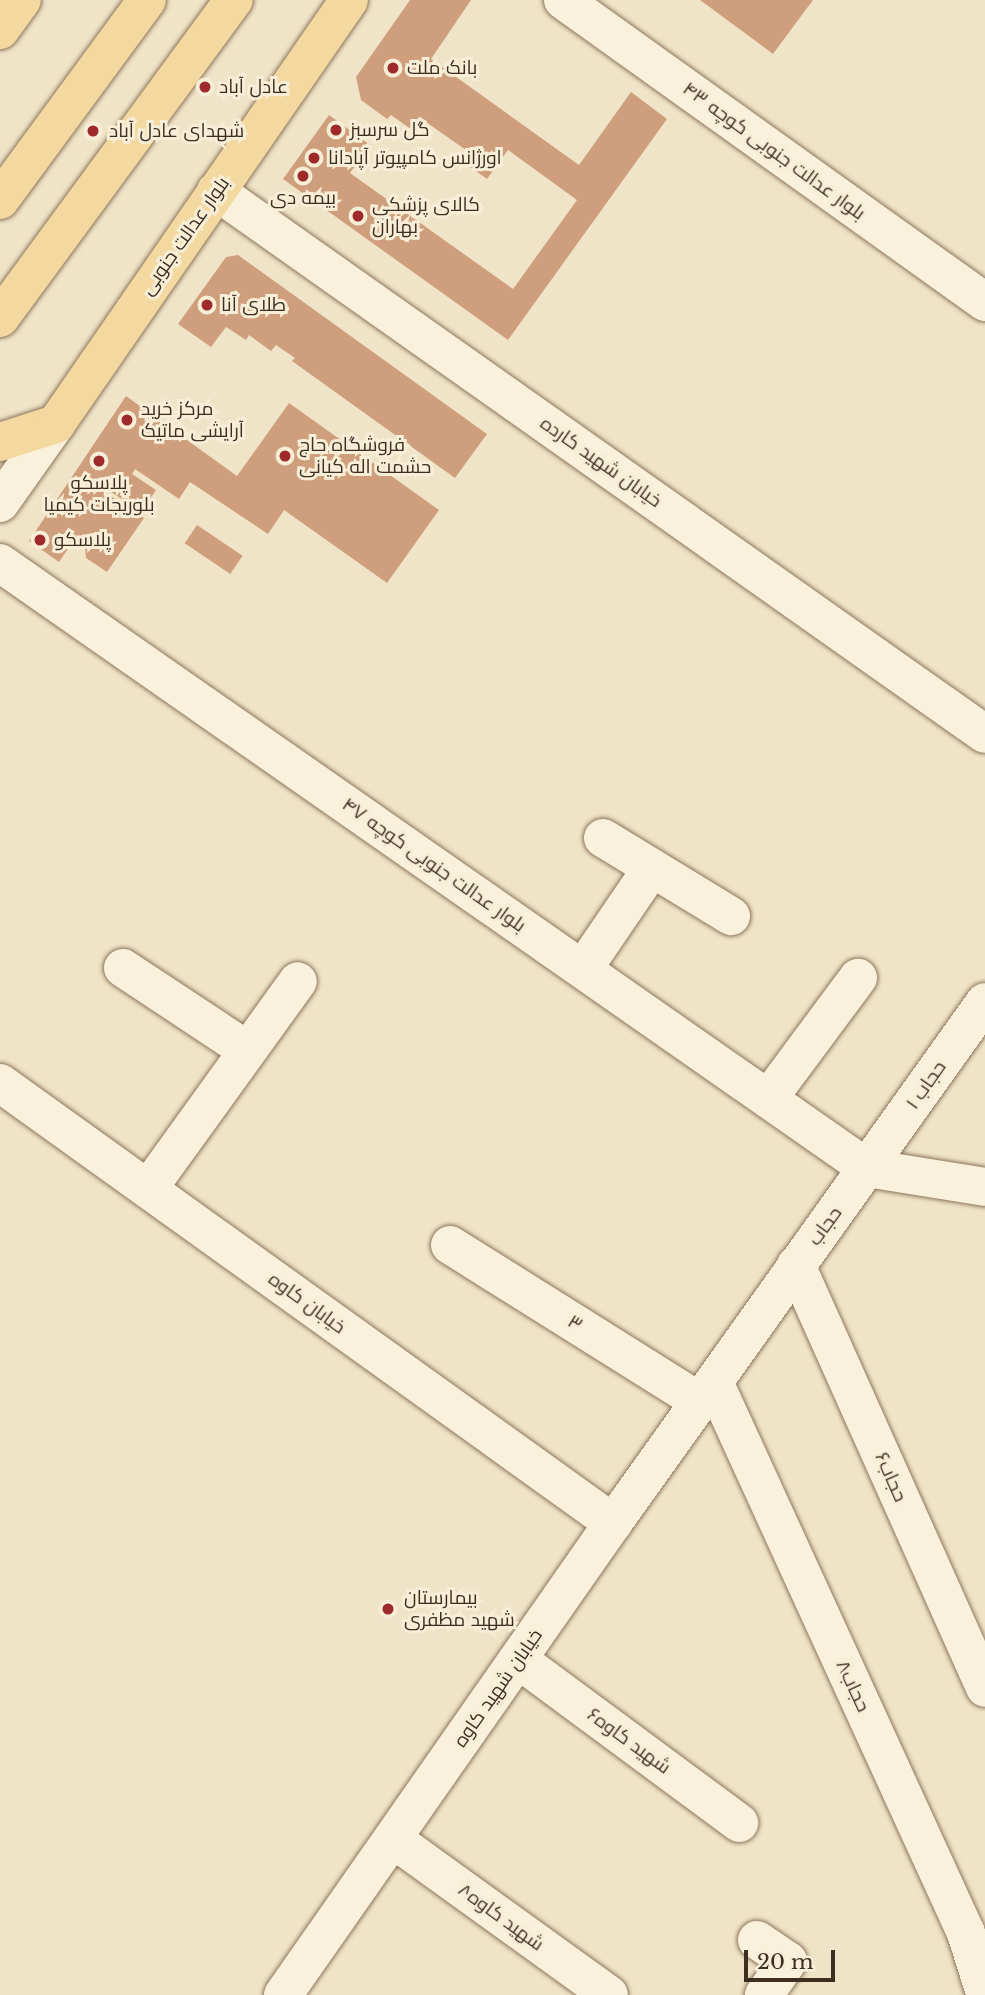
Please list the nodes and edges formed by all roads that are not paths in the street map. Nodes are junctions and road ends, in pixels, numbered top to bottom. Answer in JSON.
{"nodes":[{"id":1,"x":22,"y":0,"type":"edge"},
{"id":2,"x":147,"y":0,"type":"edge"},
{"id":3,"x":234,"y":0,"type":"edge"},
{"id":4,"x":349,"y":0,"type":"edge"},
{"id":5,"x":563,"y":0,"type":"edge"},
{"id":6,"x":0,"y":30,"type":"edge"},
{"id":7,"x":216,"y":191,"type":"junction"},
{"id":8,"x":0,"y":200,"type":"edge"},
{"id":9,"x":985,"y":302,"type":"edge"},
{"id":10,"x":0,"y":318,"type":"edge"},
{"id":11,"x":56,"y":424,"type":"junction"},
{"id":12,"x":0,"y":442,"type":"edge"},
{"id":13,"x":0,"y":503,"type":"edge"},
{"id":14,"x":0,"y":564,"type":"edge"},
{"id":15,"x":985,"y":734,"type":"edge"},
{"id":16,"x":603,"y":838,"type":"dead end"},
{"id":17,"x":652,"y":868,"type":"junction"},
{"id":18,"x":731,"y":915,"type":"dead end"},
{"id":19,"x":123,"y":968,"type":"dead end"},
{"id":20,"x":583,"y":969,"type":"junction"},
{"id":21,"x":858,"y":978,"type":"dead end"},
{"id":22,"x":298,"y":981,"type":"dead end"},
{"id":23,"x":985,"y":1002,"type":"edge"},
{"id":24,"x":247,"y":1050,"type":"junction"},
{"id":25,"x":0,"y":1083,"type":"edge"},
{"id":26,"x":768,"y":1099,"type":"junction"},
{"id":27,"x":867,"y":1168,"type":"junction"},
{"id":28,"x":985,"y":1187,"type":"edge"},
{"id":29,"x":148,"y":1189,"type":"junction"},
{"id":30,"x":450,"y":1245,"type":"dead end"},
{"id":31,"x":796,"y":1265,"type":"junction"},
{"id":32,"x":707,"y":1392,"type":"junction"},
{"id":33,"x":613,"y":1523,"type":"junction"},
{"id":34,"x":519,"y":1660,"type":"junction"},
{"id":35,"x":985,"y":1688,"type":"edge"},
{"id":36,"x":739,"y":1823,"type":"dead end"},
{"id":37,"x":393,"y":1839,"type":"junction"},
{"id":38,"x":757,"y":1940,"type":"dead end"},
{"id":39,"x":985,"y":1993,"type":"edge"},
{"id":40,"x":284,"y":1995,"type":"edge"},
{"id":41,"x":609,"y":1995,"type":"edge"},
{"id":42,"x":764,"y":1995,"type":"edge"}],
"edges":[{"from":1,"to":6,"type":"main road"},
{"from":2,"to":8,"type":"main road"},
{"from":3,"to":10,"type":"main road"},
{"from":4,"to":7,"type":"main road","name":"بلوار عدالت جنوبی"},
{"from":5,"to":9,"type":"street","name":"بلوار عدالت جنوبی کوچه ۴۳"},
{"from":7,"to":11,"type":"main road","name":"بلوار عدالت جنوبی"},
{"from":7,"to":15,"type":"street","name":"خیابان شهید کارده"},
{"from":11,"to":12,"type":"main road"},
{"from":11,"to":13,"type":"street"},
{"from":14,"to":20,"type":"street","name":"بلوار عدالت جنوبی کوچه ۴۷"},
{"from":16,"to":17,"type":"street"},
{"from":17,"to":18,"type":"street"},
{"from":17,"to":20,"type":"street"},
{"from":19,"to":24,"type":"street"},
{"from":20,"to":26,"type":"street","name":"بلوار عدالت جنوبی کوچه ۴۷"},
{"from":21,"to":26,"type":"street"},
{"from":22,"to":24,"type":"street"},
{"from":23,"to":27,"type":"street","name":"حجاب ۱"},
{"from":24,"to":29,"type":"street"},
{"from":25,"to":29,"type":"street","name":"خیابان کاوه"},
{"from":26,"to":27,"type":"street","name":"بلوار عدالت جنوبی کوچه ۴۷"},
{"from":27,"to":28,"type":"street"},
{"from":27,"to":31,"type":"street","name":"حجاب"},
{"from":29,"to":33,"type":"street","name":"خیابان کاوه"},
{"from":30,"to":32,"type":"street","name":"۳"},
{"from":31,"to":32,"type":"street","name":"حجاب"},
{"from":31,"to":35,"type":"street","name":"حجاب۶"},
{"from":32,"to":33,"type":"street","name":"خیابان شهید کاوه"},
{"from":32,"to":39,"type":"street","name":"حجاب۸"},
{"from":33,"to":34,"type":"street","name":"خیابان شهید کاوه"},
{"from":34,"to":36,"type":"street","name":"شهید کاوه۶"},
{"from":34,"to":37,"type":"street","name":"خیابان شهید کاوه"},
{"from":37,"to":40,"type":"street","name":"خیابان شهید کاوه"},
{"from":37,"to":41,"type":"street","name":"شهید کاوه۸"},
{"from":38,"to":42,"type":"street"}]}
